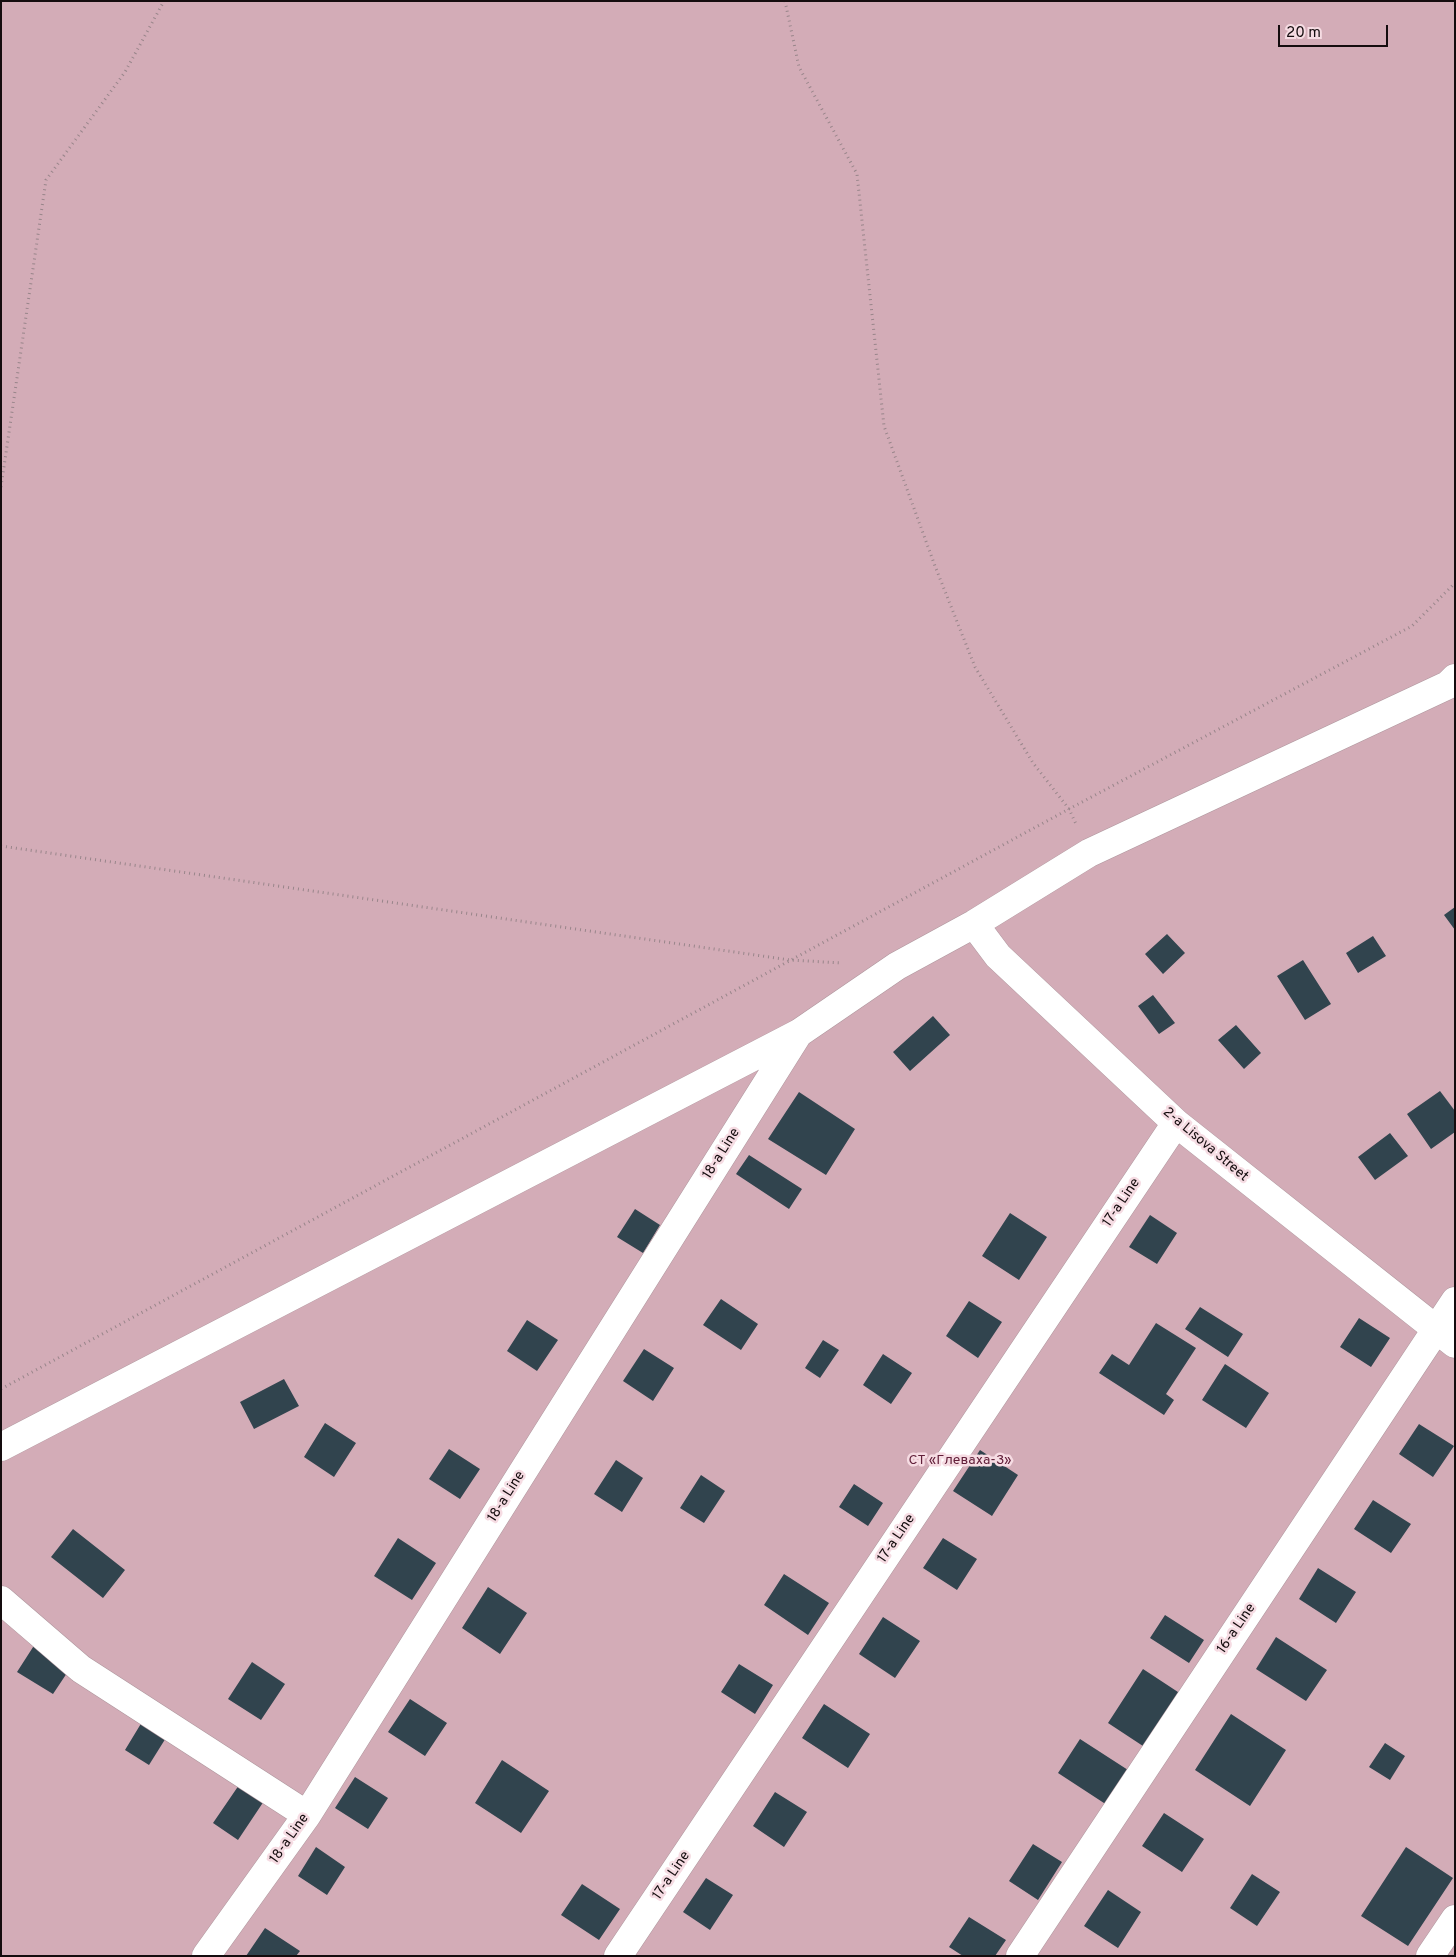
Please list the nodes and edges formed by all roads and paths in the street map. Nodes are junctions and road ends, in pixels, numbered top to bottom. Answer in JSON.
{"nodes":[{"id":1,"x":164,"y":1,"type":"edge"},
{"id":2,"x":785,"y":1,"type":"edge"},
{"id":3,"x":1,"y":487,"type":"edge"},
{"id":4,"x":1455,"y":583,"type":"edge"},
{"id":5,"x":1455,"y":678,"type":"edge"},
{"id":6,"x":1069,"y":809,"type":"junction"},
{"id":7,"x":1,"y":846,"type":"edge"},
{"id":8,"x":1088,"y":853,"type":"junction"},
{"id":9,"x":974,"y":924,"type":"junction"},
{"id":10,"x":790,"y":960,"type":"junction"},
{"id":11,"x":896,"y":966,"type":"junction"},
{"id":12,"x":798,"y":1033,"type":"junction"},
{"id":13,"x":1176,"y":1123,"type":"junction"},
{"id":14,"x":1455,"y":1301,"type":"edge"},
{"id":15,"x":1445,"y":1338,"type":"edge"},
{"id":16,"x":1,"y":1389,"type":"edge"},
{"id":17,"x":1,"y":1447,"type":"edge"},
{"id":18,"x":1,"y":1600,"type":"edge"},
{"id":19,"x":307,"y":1815,"type":"junction"},
{"id":20,"x":1455,"y":1919,"type":"edge"},
{"id":21,"x":206,"y":1956,"type":"edge"},
{"id":22,"x":618,"y":1956,"type":"edge"},
{"id":23,"x":1020,"y":1956,"type":"edge"},
{"id":24,"x":1430,"y":1956,"type":"edge"}],
"edges":[{"from":1,"to":3,"type":"path"},
{"from":2,"to":6,"type":"path"},
{"from":4,"to":6,"type":"path"},
{"from":5,"to":8,"type":"street"},
{"from":6,"to":8,"type":"path"},
{"from":6,"to":10,"type":"path"},
{"from":7,"to":10,"type":"path"},
{"from":8,"to":9,"type":"street"},
{"from":9,"to":11,"type":"street"},
{"from":9,"to":13,"type":"street","name":"2-a Lisova Street"},
{"from":10,"to":11,"type":"path"},
{"from":10,"to":16,"type":"path"},
{"from":11,"to":12,"type":"street"},
{"from":12,"to":17,"type":"street"},
{"from":12,"to":19,"type":"street","name":"18-a Line"},
{"from":13,"to":15,"type":"street","name":"2-a Lisova Street"},
{"from":13,"to":22,"type":"street","name":"17-a Line"},
{"from":14,"to":15,"type":"street","name":"16-a Line"},
{"from":15,"to":23,"type":"street","name":"16-a Line"},
{"from":18,"to":19,"type":"street"},
{"from":19,"to":21,"type":"street","name":"18-a Line"},
{"from":20,"to":24,"type":"street"}]}
